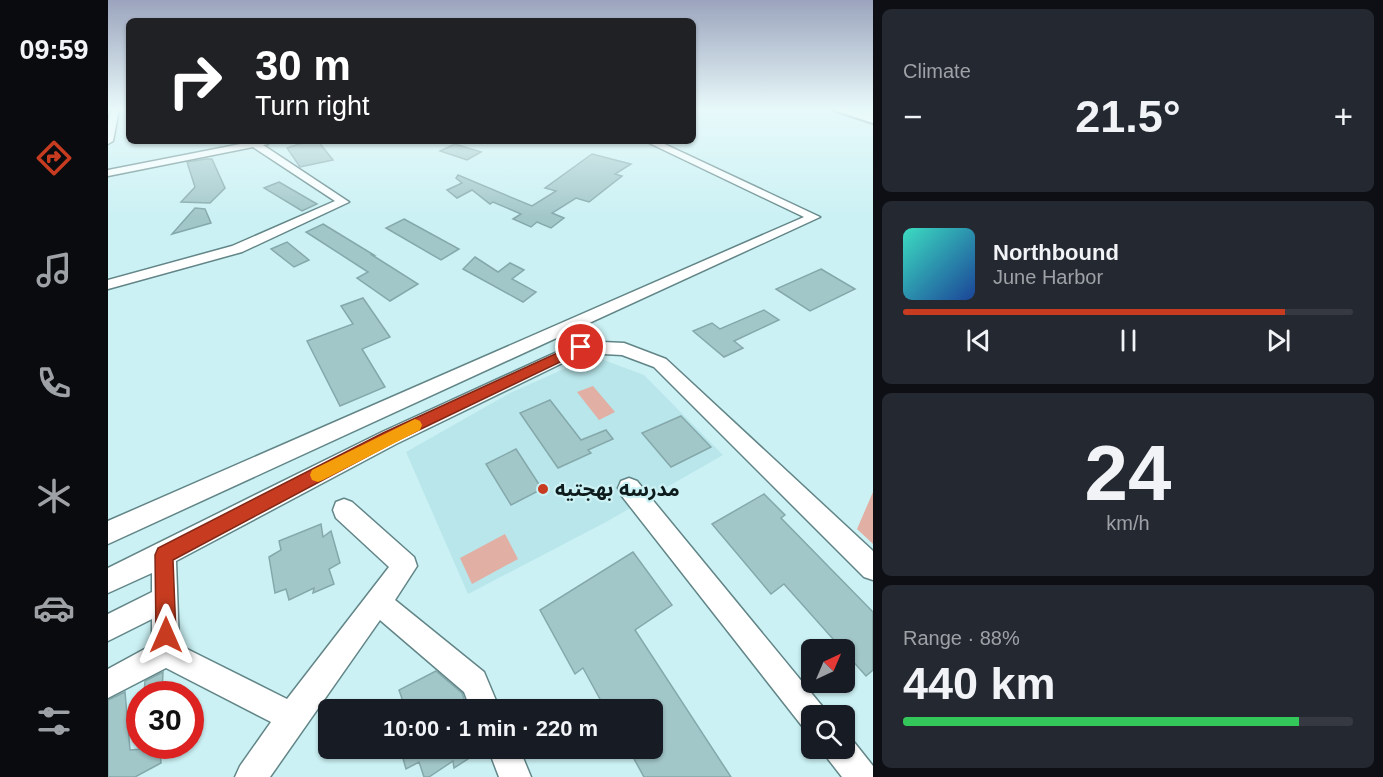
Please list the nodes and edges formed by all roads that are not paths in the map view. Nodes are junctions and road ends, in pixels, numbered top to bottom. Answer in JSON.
{"nodes":[{"id":1,"x":243,"y":146,"type":"edge"},
{"id":2,"x":258,"y":146,"type":"edge"},
{"id":3,"x":661,"y":146,"type":"edge"},
{"id":4,"x":108,"y":172,"type":"edge"},
{"id":5,"x":108,"y":285,"type":"edge"},
{"id":6,"x":628,"y":488,"type":"dead end"},
{"id":7,"x":344,"y":510,"type":"dead end"},
{"id":8,"x":108,"y":533,"type":"edge"},
{"id":9,"x":164,"y":555,"type":"junction"},
{"id":10,"x":873,"y":568,"type":"edge"},
{"id":11,"x":108,"y":581,"type":"edge"},
{"id":12,"x":166,"y":598,"type":"junction"},
{"id":13,"x":378,"y":602,"type":"junction"},
{"id":14,"x":108,"y":628,"type":"edge"},
{"id":15,"x":166,"y":653,"type":"junction"},
{"id":16,"x":108,"y":684,"type":"edge"},
{"id":17,"x":481,"y":699,"type":"edge"},
{"id":18,"x":803,"y":705,"type":"edge"},
{"id":19,"x":292,"y":717,"type":"junction"},
{"id":20,"x":507,"y":759,"type":"edge"},
{"id":21,"x":848,"y":759,"type":"edge"},
{"id":22,"x":251,"y":777,"type":"edge"},
{"id":23,"x":515,"y":777,"type":"edge"},
{"id":24,"x":862,"y":777,"type":"edge"}],
"edges":[{"from":1,"to":4,"type":"street"},
{"from":2,"to":5,"type":"street"},
{"from":3,"to":8,"type":"street"},
{"from":6,"to":18,"type":"street"},
{"from":7,"to":13,"type":"street"},
{"from":9,"to":10,"type":"street"},
{"from":9,"to":11,"type":"street"},
{"from":9,"to":12,"type":"street"},
{"from":12,"to":14,"type":"street"},
{"from":12,"to":15,"type":"street"},
{"from":13,"to":17,"type":"street"},
{"from":13,"to":19,"type":"street"},
{"from":15,"to":16,"type":"street"},
{"from":15,"to":19,"type":"street"},
{"from":19,"to":22,"type":"street"},
{"from":20,"to":23,"type":"street"},
{"from":21,"to":24,"type":"street"}]}
